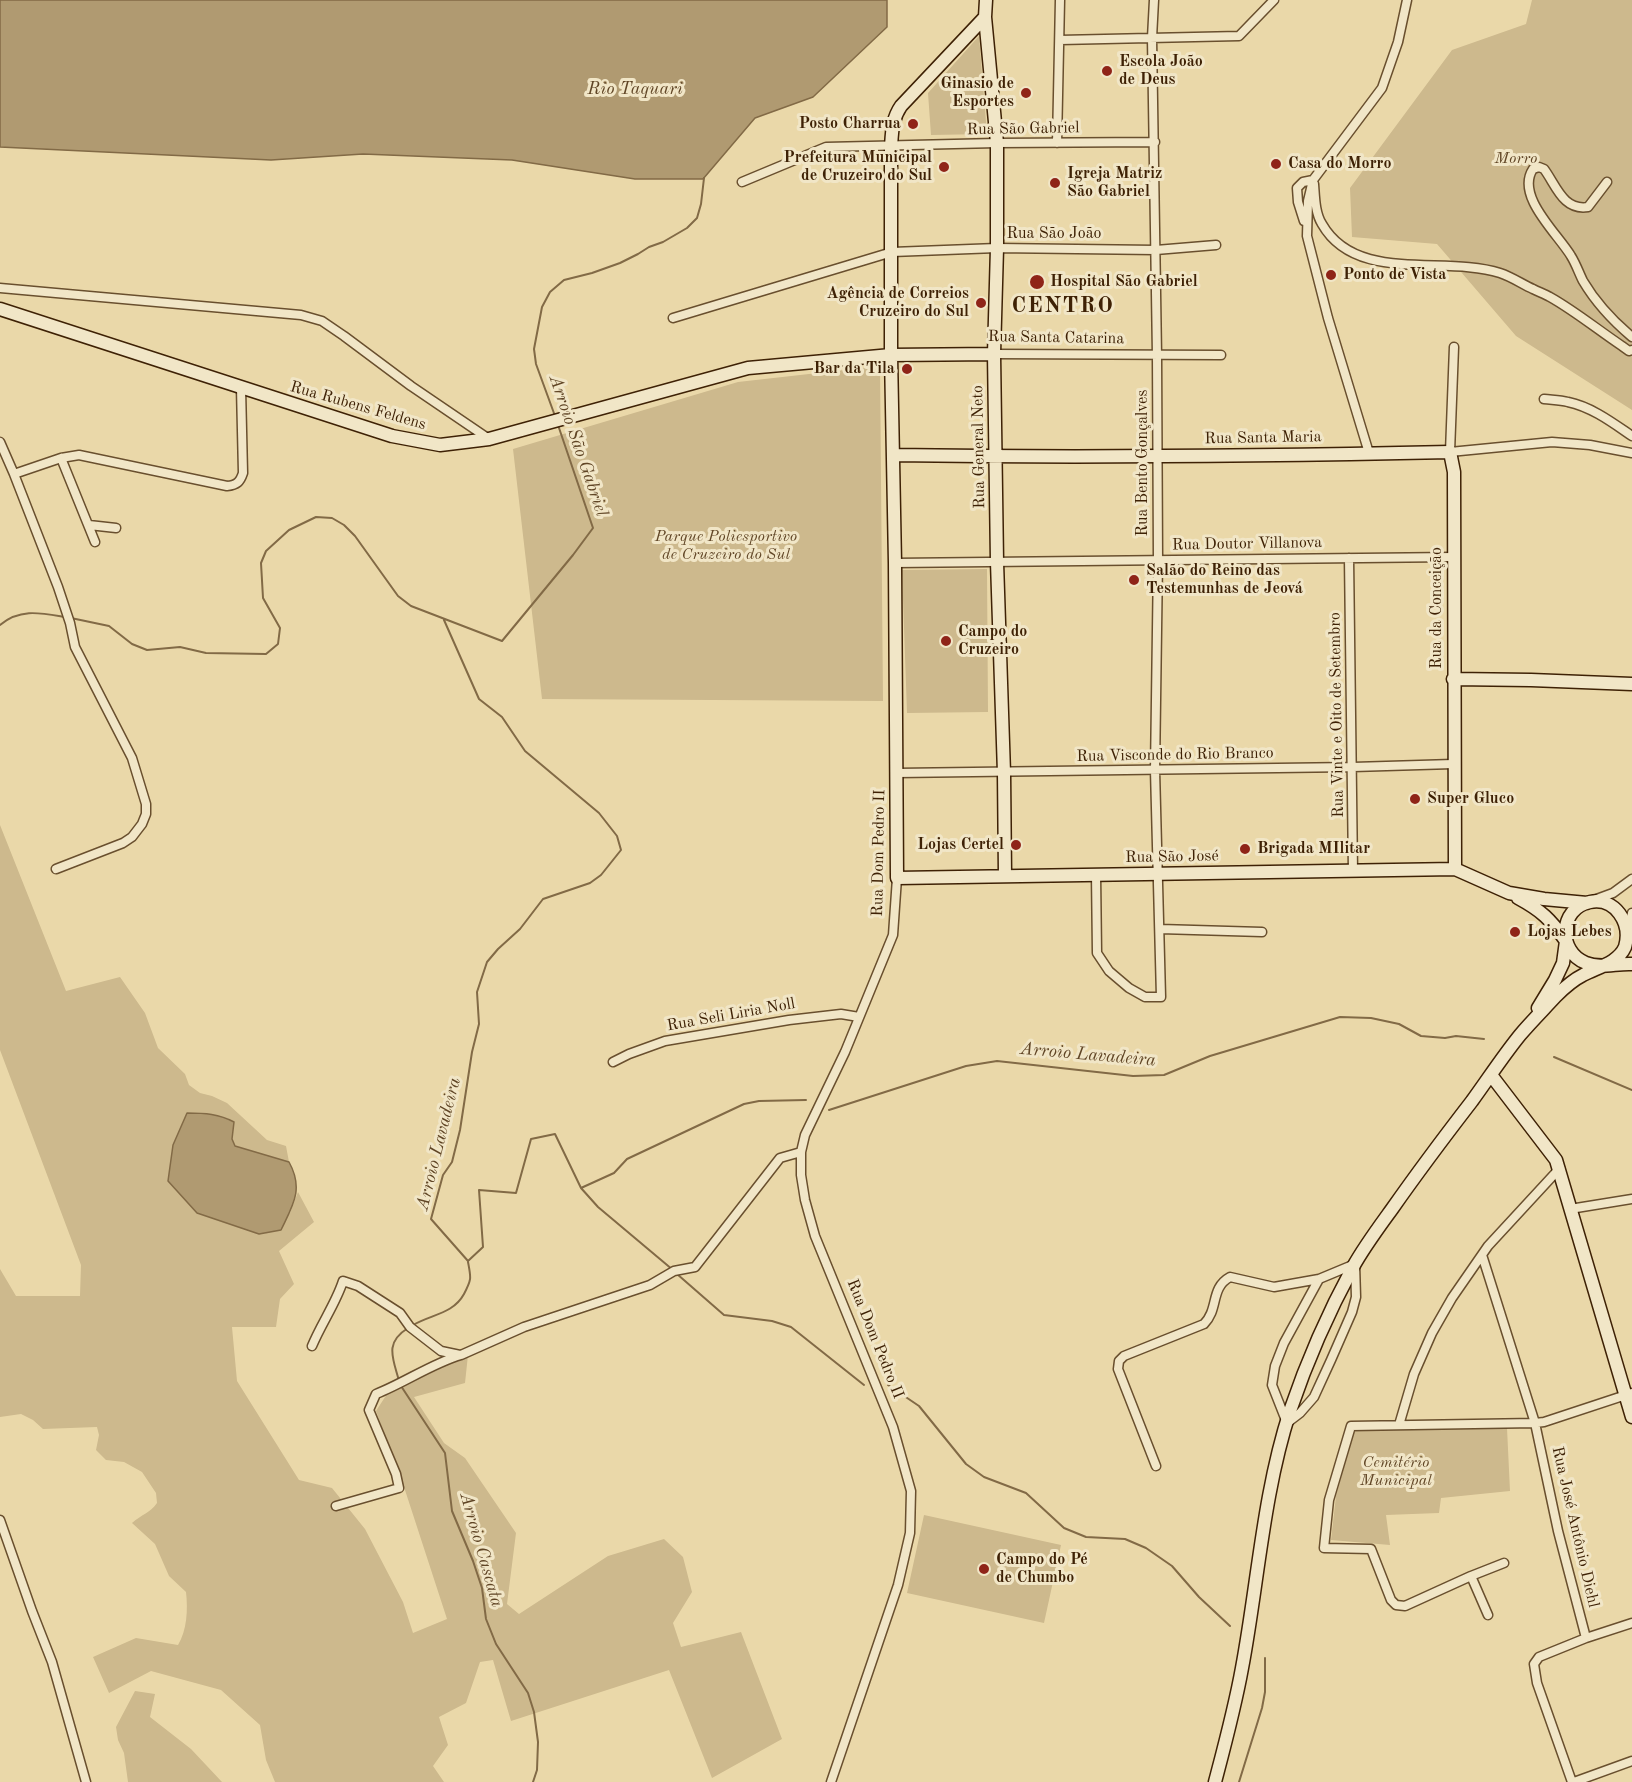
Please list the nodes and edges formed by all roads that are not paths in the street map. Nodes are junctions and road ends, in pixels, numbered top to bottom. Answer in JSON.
{"nodes":[{"id":1,"x":986,"y":0,"type":"edge"},
{"id":2,"x":1060,"y":0,"type":"edge"},
{"id":3,"x":1154,"y":0,"type":"edge"},
{"id":4,"x":1274,"y":0,"type":"edge"},
{"id":5,"x":1407,"y":0,"type":"edge"},
{"id":6,"x":986,"y":17,"type":"junction"},
{"id":7,"x":1152,"y":38,"type":"junction"},
{"id":8,"x":1060,"y":40,"type":"junction"},
{"id":9,"x":1155,"y":142,"type":"junction"},
{"id":10,"x":997,"y":143,"type":"junction"},
{"id":11,"x":1057,"y":143,"type":"junction"},
{"id":12,"x":891,"y":147,"type":"junction"},
{"id":13,"x":1314,"y":180,"type":"junction"},
{"id":14,"x":742,"y":182,"type":"dead end"},
{"id":15,"x":1607,"y":182,"type":"dead end"},
{"id":16,"x":1306,"y":226,"type":"junction"},
{"id":17,"x":1216,"y":245,"type":"dead end"},
{"id":18,"x":998,"y":248,"type":"junction"},
{"id":19,"x":1156,"y":250,"type":"junction"},
{"id":20,"x":892,"y":252,"type":"junction"},
{"id":21,"x":0,"y":288,"type":"edge"},
{"id":22,"x":0,"y":309,"type":"edge"},
{"id":23,"x":673,"y":318,"type":"dead end"},
{"id":24,"x":1632,"y":337,"type":"edge"},
{"id":25,"x":1454,"y":347,"type":"dead end"},
{"id":26,"x":1632,"y":350,"type":"edge"},
{"id":27,"x":994,"y":354,"type":"junction"},
{"id":28,"x":891,"y":355,"type":"junction"},
{"id":29,"x":1221,"y":355,"type":"dead end"},
{"id":30,"x":1158,"y":356,"type":"junction"},
{"id":31,"x":241,"y":388,"type":"junction"},
{"id":32,"x":1544,"y":399,"type":"dead end"},
{"id":33,"x":1632,"y":436,"type":"edge"},
{"id":34,"x":489,"y":439,"type":"junction"},
{"id":35,"x":0,"y":442,"type":"edge"},
{"id":36,"x":1450,"y":452,"type":"junction"},
{"id":37,"x":1369,"y":453,"type":"junction"},
{"id":38,"x":1632,"y":453,"type":"edge"},
{"id":39,"x":893,"y":455,"type":"junction"},
{"id":40,"x":1157,"y":456,"type":"junction"},
{"id":41,"x":996,"y":457,"type":"junction"},
{"id":42,"x":61,"y":459,"type":"junction"},
{"id":43,"x":14,"y":474,"type":"junction"},
{"id":44,"x":89,"y":525,"type":"junction"},
{"id":45,"x":116,"y":528,"type":"dead end"},
{"id":46,"x":95,"y":542,"type":"dead end"},
{"id":47,"x":1454,"y":557,"type":"junction"},
{"id":48,"x":1349,"y":558,"type":"junction"},
{"id":49,"x":1158,"y":560,"type":"junction"},
{"id":50,"x":997,"y":562,"type":"junction"},
{"id":51,"x":895,"y":563,"type":"junction"},
{"id":52,"x":1453,"y":679,"type":"junction"},
{"id":53,"x":1632,"y":684,"type":"edge"},
{"id":54,"x":1453,"y":764,"type":"junction"},
{"id":55,"x":1353,"y":767,"type":"junction"},
{"id":56,"x":1155,"y":770,"type":"junction"},
{"id":57,"x":897,"y":773,"type":"junction"},
{"id":58,"x":1004,"y":773,"type":"junction"},
{"id":59,"x":56,"y":869,"type":"dead end"},
{"id":60,"x":1455,"y":869,"type":"junction"},
{"id":61,"x":1353,"y":872,"type":"junction"},
{"id":62,"x":1159,"y":873,"type":"junction"},
{"id":63,"x":1096,"y":874,"type":"junction"},
{"id":64,"x":1005,"y":876,"type":"junction"},
{"id":65,"x":897,"y":878,"type":"junction"},
{"id":66,"x":1632,"y":879,"type":"edge"},
{"id":67,"x":1509,"y":893,"type":"junction"},
{"id":68,"x":1587,"y":903,"type":"junction"},
{"id":69,"x":1632,"y":913,"type":"edge"},
{"id":70,"x":1160,"y":929,"type":"junction"},
{"id":71,"x":1262,"y":932,"type":"dead end"},
{"id":72,"x":1630,"y":932,"type":"edge"},
{"id":73,"x":1566,"y":941,"type":"junction"},
{"id":74,"x":1632,"y":964,"type":"edge"},
{"id":75,"x":1602,"y":966,"type":"junction"},
{"id":76,"x":858,"y":1017,"type":"junction"},
{"id":77,"x":1522,"y":1033,"type":"junction"},
{"id":78,"x":613,"y":1062,"type":"dead end"},
{"id":79,"x":1491,"y":1074,"type":"junction"},
{"id":80,"x":801,"y":1152,"type":"junction"},
{"id":81,"x":1560,"y":1168,"type":"junction"},
{"id":82,"x":1632,"y":1199,"type":"edge"},
{"id":83,"x":1570,"y":1209,"type":"junction"},
{"id":84,"x":1482,"y":1255,"type":"junction"},
{"id":85,"x":1355,"y":1264,"type":"junction"},
{"id":86,"x":1319,"y":1279,"type":"junction"},
{"id":87,"x":312,"y":1346,"type":"dead end"},
{"id":88,"x":460,"y":1356,"type":"junction"},
{"id":89,"x":1628,"y":1394,"type":"edge"},
{"id":90,"x":1632,"y":1417,"type":"edge"},
{"id":91,"x":1535,"y":1423,"type":"junction"},
{"id":92,"x":1287,"y":1424,"type":"junction"},
{"id":93,"x":1398,"y":1425,"type":"junction"},
{"id":94,"x":1156,"y":1466,"type":"dead end"},
{"id":95,"x":336,"y":1506,"type":"dead end"},
{"id":96,"x":0,"y":1520,"type":"edge"},
{"id":97,"x":1504,"y":1563,"type":"dead end"},
{"id":98,"x":1471,"y":1576,"type":"junction"},
{"id":99,"x":1488,"y":1615,"type":"dead end"},
{"id":100,"x":1632,"y":1623,"type":"edge"},
{"id":101,"x":1586,"y":1638,"type":"junction"},
{"id":102,"x":1632,"y":1761,"type":"edge"},
{"id":103,"x":833,"y":1781,"type":"edge"},
{"id":104,"x":86,"y":1782,"type":"edge"},
{"id":105,"x":1215,"y":1782,"type":"edge"},
{"id":106,"x":1573,"y":1782,"type":"edge"}],
"edges":[{"from":1,"to":6,"type":"main road","name":"Rua General Neto"},
{"from":2,"to":8,"type":"street"},
{"from":3,"to":7,"type":"street","name":"Rua Bento Gonçalves"},
{"from":4,"to":7,"type":"street"},
{"from":5,"to":13,"type":"street"},
{"from":6,"to":10,"type":"main road","name":"Rua General Neto"},
{"from":6,"to":12,"type":"main road","name":"Rua Dom Pedro II"},
{"from":7,"to":8,"type":"street"},
{"from":7,"to":9,"type":"street","name":"Rua Bento Gonçalves"},
{"from":8,"to":11,"type":"street"},
{"from":9,"to":11,"type":"street","name":"Rua São Gabriel"},
{"from":9,"to":19,"type":"street","name":"Rua Bento Gonçalves"},
{"from":10,"to":11,"type":"street","name":"Rua São Gabriel"},
{"from":10,"to":12,"type":"street","name":"Rua São Gabriel"},
{"from":10,"to":18,"type":"main road","name":"Rua General Neto"},
{"from":12,"to":14,"type":"street","name":"Rua São Gabriel"},
{"from":12,"to":20,"type":"main road","name":"Rua Dom Pedro II"},
{"from":13,"to":16,"type":"street"},
{"from":13,"to":16,"type":"street"},
{"from":13,"to":26,"type":"street"},
{"from":15,"to":24,"type":"street"},
{"from":16,"to":37,"type":"street"},
{"from":17,"to":19,"type":"street","name":"Rua São João"},
{"from":18,"to":19,"type":"street","name":"Rua São João"},
{"from":18,"to":20,"type":"street","name":"Rua São João"},
{"from":18,"to":27,"type":"main road","name":"Rua General Neto"},
{"from":19,"to":30,"type":"street","name":"Rua Bento Gonçalves"},
{"from":20,"to":23,"type":"street","name":"Rua São João"},
{"from":20,"to":28,"type":"main road","name":"Rua Dom Pedro II"},
{"from":21,"to":34,"type":"street"},
{"from":22,"to":31,"type":"main road","name":"Rua Rubens Feldens"},
{"from":25,"to":36,"type":"street","name":"Rua da Conceição"},
{"from":27,"to":28,"type":"main road","name":"Rua Santa Catarina"},
{"from":27,"to":30,"type":"street","name":"Rua Santa Catarina"},
{"from":27,"to":41,"type":"main road","name":"Rua General Neto"},
{"from":28,"to":34,"type":"main road","name":"Rua Rubens Feldens"},
{"from":28,"to":39,"type":"main road","name":"Rua Dom Pedro II"},
{"from":29,"to":30,"type":"street","name":"Rua Santa Catarina"},
{"from":30,"to":40,"type":"street","name":"Rua Bento Gonçalves"},
{"from":31,"to":34,"type":"main road","name":"Rua Rubens Feldens"},
{"from":31,"to":42,"type":"street"},
{"from":32,"to":33,"type":"street"},
{"from":35,"to":43,"type":"street"},
{"from":36,"to":37,"type":"main road","name":"Rua Santa Maria"},
{"from":36,"to":38,"type":"street","name":"Rua Santa Maria"},
{"from":36,"to":47,"type":"main road","name":"Rua da Conceição"},
{"from":37,"to":40,"type":"main road","name":"Rua Santa Maria"},
{"from":39,"to":41,"type":"main road","name":"Rua Santa Maria"},
{"from":39,"to":51,"type":"main road","name":"Rua Dom Pedro II"},
{"from":40,"to":41,"type":"main road","name":"Rua Santa Maria"},
{"from":40,"to":49,"type":"street","name":"Rua Bento Gonçalves"},
{"from":41,"to":50,"type":"main road","name":"Rua General Neto"},
{"from":42,"to":43,"type":"street"},
{"from":42,"to":44,"type":"street"},
{"from":43,"to":59,"type":"street"},
{"from":44,"to":45,"type":"street"},
{"from":44,"to":46,"type":"street"},
{"from":47,"to":48,"type":"street","name":"Rua Doutor Villanova"},
{"from":47,"to":52,"type":"main road","name":"Rua da Conceição"},
{"from":48,"to":49,"type":"street","name":"Rua Doutor Villanova"},
{"from":48,"to":55,"type":"street","name":"Rua Vinte e Oito de Setembro"},
{"from":49,"to":50,"type":"street","name":"Rua Doutor Villanova"},
{"from":49,"to":56,"type":"street","name":"Rua Bento Gonçalves"},
{"from":50,"to":51,"type":"street","name":"Rua Doutor Villanova"},
{"from":50,"to":58,"type":"main road","name":"Rua General Neto"},
{"from":51,"to":57,"type":"main road","name":"Rua Dom Pedro II"},
{"from":52,"to":53,"type":"main road"},
{"from":52,"to":54,"type":"main road","name":"Rua da Conceição"},
{"from":54,"to":55,"type":"street","name":"Rua Visconde do Rio Branco"},
{"from":54,"to":60,"type":"main road","name":"Rua da Conceição"},
{"from":55,"to":56,"type":"street","name":"Rua Visconde do Rio Branco"},
{"from":55,"to":61,"type":"street","name":"Rua Vinte e Oito de Setembro"},
{"from":56,"to":58,"type":"street","name":"Rua Visconde do Rio Branco"},
{"from":56,"to":62,"type":"street","name":"Rua Bento Gonçalves"},
{"from":57,"to":58,"type":"street","name":"Rua Visconde do Rio Branco"},
{"from":57,"to":65,"type":"main road","name":"Rua Dom Pedro II"},
{"from":58,"to":64,"type":"main road","name":"Rua General Neto"},
{"from":60,"to":61,"type":"main road","name":"Rua São José"},
{"from":60,"to":67,"type":"main road","name":"Rua São José"},
{"from":61,"to":62,"type":"main road","name":"Rua São José"},
{"from":62,"to":63,"type":"main road","name":"Rua São José"},
{"from":62,"to":70,"type":"street","name":"Rua Bento Gonçalves"},
{"from":63,"to":64,"type":"main road","name":"Rua São José"},
{"from":63,"to":70,"type":"street","name":"Rua Bento Gonçalves"},
{"from":64,"to":65,"type":"main road","name":"Rua São José"},
{"from":65,"to":76,"type":"street","name":"Rua Dom Pedro II"},
{"from":66,"to":68,"type":"street"},
{"from":67,"to":68,"type":"main road","name":"Rua São José"},
{"from":67,"to":73,"type":"main road"},
{"from":68,"to":72,"type":"main road"},
{"from":68,"to":73,"type":"main road"},
{"from":69,"to":72,"type":"street"},
{"from":70,"to":71,"type":"street"},
{"from":72,"to":75,"type":"main road"},
{"from":73,"to":75,"type":"main road"},
{"from":73,"to":77,"type":"main road"},
{"from":74,"to":75,"type":"main road"},
{"from":75,"to":77,"type":"main road"},
{"from":76,"to":78,"type":"street","name":"Rua Seli Liria Noll"},
{"from":76,"to":80,"type":"street","name":"Rua Dom Pedro II"},
{"from":77,"to":79,"type":"main road"},
{"from":79,"to":81,"type":"main road"},
{"from":79,"to":85,"type":"main road"},
{"from":80,"to":88,"type":"street"},
{"from":80,"to":103,"type":"street","name":"Rua Dom Pedro II"},
{"from":81,"to":83,"type":"main road"},
{"from":81,"to":84,"type":"street"},
{"from":82,"to":83,"type":"street"},
{"from":83,"to":89,"type":"main road"},
{"from":84,"to":91,"type":"street","name":"Rua José Antônio Diehl"},
{"from":84,"to":93,"type":"street"},
{"from":85,"to":86,"type":"street"},
{"from":85,"to":92,"type":"main road"},
{"from":85,"to":92,"type":"street"},
{"from":86,"to":92,"type":"street"},
{"from":86,"to":94,"type":"street"},
{"from":87,"to":88,"type":"street"},
{"from":88,"to":95,"type":"street"},
{"from":89,"to":90,"type":"main road"},
{"from":89,"to":91,"type":"street"},
{"from":91,"to":93,"type":"street"},
{"from":91,"to":101,"type":"street","name":"Rua José Antônio Diehl"},
{"from":92,"to":105,"type":"main road"},
{"from":93,"to":98,"type":"street"},
{"from":96,"to":104,"type":"street"},
{"from":97,"to":98,"type":"street"},
{"from":98,"to":99,"type":"street"},
{"from":100,"to":101,"type":"street"},
{"from":101,"to":106,"type":"street"},
{"from":102,"to":106,"type":"street"}]}
